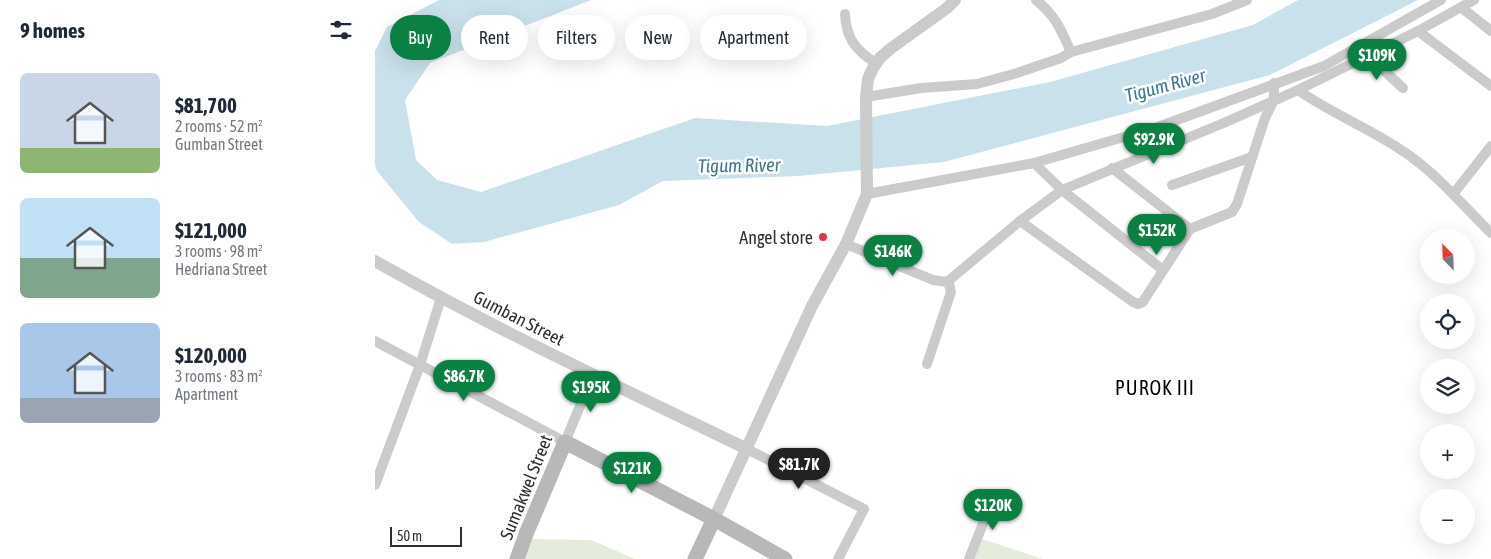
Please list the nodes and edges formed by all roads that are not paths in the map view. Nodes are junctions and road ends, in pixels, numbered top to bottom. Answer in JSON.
{"nodes":[{"id":1,"x":955,"y":0,"type":"edge"},
{"id":2,"x":1037,"y":0,"type":"edge"},
{"id":3,"x":1247,"y":0,"type":"edge"},
{"id":4,"x":1441,"y":0,"type":"edge"},
{"id":5,"x":1475,"y":0,"type":"edge"},
{"id":6,"x":1462,"y":8,"type":"junction"},
{"id":7,"x":845,"y":14,"type":"dead end"},
{"id":8,"x":1418,"y":31,"type":"junction"},
{"id":9,"x":1491,"y":31,"type":"edge"},
{"id":10,"x":1071,"y":52,"type":"junction"},
{"id":11,"x":1367,"y":55,"type":"junction"},
{"id":12,"x":876,"y":63,"type":"junction"},
{"id":13,"x":1274,"y":83,"type":"junction"},
{"id":14,"x":1491,"y":86,"type":"edge"},
{"id":15,"x":1403,"y":88,"type":"dead end"},
{"id":16,"x":1297,"y":90,"type":"junction"},
{"id":17,"x":1274,"y":100,"type":"junction"},
{"id":18,"x":867,"y":101,"type":"junction"},
{"id":19,"x":1491,"y":146,"type":"edge"},
{"id":20,"x":1252,"y":157,"type":"junction"},
{"id":21,"x":1034,"y":163,"type":"junction"},
{"id":22,"x":1112,"y":168,"type":"junction"},
{"id":23,"x":1172,"y":185,"type":"dead end"},
{"id":24,"x":867,"y":190,"type":"junction"},
{"id":25,"x":1061,"y":190,"type":"junction"},
{"id":26,"x":1454,"y":193,"type":"junction"},
{"id":27,"x":1020,"y":222,"type":"junction"},
{"id":28,"x":1189,"y":229,"type":"junction"},
{"id":29,"x":1491,"y":233,"type":"edge"},
{"id":30,"x":846,"y":244,"type":"junction"},
{"id":31,"x":375,"y":261,"type":"edge"},
{"id":32,"x":1163,"y":270,"type":"junction"},
{"id":33,"x":948,"y":281,"type":"junction"},
{"id":34,"x":441,"y":298,"type":"junction"},
{"id":35,"x":375,"y":341,"type":"edge"},
{"id":36,"x":927,"y":364,"type":"dead end"},
{"id":37,"x":420,"y":365,"type":"junction"},
{"id":38,"x":593,"y":375,"type":"junction"},
{"id":39,"x":565,"y":442,"type":"junction"},
{"id":40,"x":745,"y":448,"type":"junction"},
{"id":41,"x":375,"y":485,"type":"edge"},
{"id":42,"x":996,"y":494,"type":"dead end"},
{"id":43,"x":714,"y":519,"type":"junction"},
{"id":44,"x":517,"y":559,"type":"edge"},
{"id":45,"x":695,"y":559,"type":"edge"},
{"id":46,"x":785,"y":559,"type":"edge"},
{"id":47,"x":838,"y":559,"type":"edge"},
{"id":48,"x":969,"y":559,"type":"edge"}],
"edges":[{"from":1,"to":12,"type":"street"},
{"from":2,"to":10,"type":"street"},
{"from":3,"to":10,"type":"street"},
{"from":4,"to":13,"type":"street"},
{"from":5,"to":6,"type":"street"},
{"from":6,"to":8,"type":"street"},
{"from":6,"to":9,"type":"street"},
{"from":7,"to":12,"type":"street"},
{"from":8,"to":11,"type":"street"},
{"from":8,"to":14,"type":"street"},
{"from":10,"to":18,"type":"street"},
{"from":11,"to":15,"type":"street"},
{"from":11,"to":16,"type":"street"},
{"from":12,"to":18,"type":"street"},
{"from":13,"to":17,"type":"street"},
{"from":13,"to":21,"type":"street"},
{"from":16,"to":17,"type":"street"},
{"from":16,"to":26,"type":"street"},
{"from":17,"to":20,"type":"street"},
{"from":17,"to":22,"type":"street"},
{"from":18,"to":24,"type":"street"},
{"from":19,"to":26,"type":"street"},
{"from":20,"to":23,"type":"street"},
{"from":20,"to":28,"type":"street"},
{"from":21,"to":24,"type":"street"},
{"from":21,"to":25,"type":"street"},
{"from":22,"to":25,"type":"street"},
{"from":22,"to":28,"type":"street"},
{"from":24,"to":30,"type":"street"},
{"from":25,"to":27,"type":"street"},
{"from":25,"to":32,"type":"street"},
{"from":26,"to":29,"type":"street"},
{"from":27,"to":32,"type":"street"},
{"from":27,"to":33,"type":"street"},
{"from":28,"to":32,"type":"street"},
{"from":30,"to":33,"type":"street"},
{"from":30,"to":40,"type":"street"},
{"from":31,"to":34,"type":"street","name":"Gumban Street"},
{"from":33,"to":36,"type":"street"},
{"from":34,"to":37,"type":"street"},
{"from":34,"to":38,"type":"street","name":"Gumban Street"},
{"from":35,"to":37,"type":"street"},
{"from":37,"to":39,"type":"street"},
{"from":37,"to":41,"type":"street"},
{"from":38,"to":39,"type":"street","name":"Sumakwel Street"},
{"from":38,"to":40,"type":"street","name":"Gumban Street"},
{"from":39,"to":43,"type":"main road"},
{"from":39,"to":44,"type":"main road","name":"Sumakwel Street"},
{"from":40,"to":43,"type":"street"},
{"from":40,"to":47,"type":"street","name":"Gumban Street"},
{"from":42,"to":48,"type":"street"},
{"from":43,"to":45,"type":"main road"},
{"from":43,"to":46,"type":"main road"}]}
